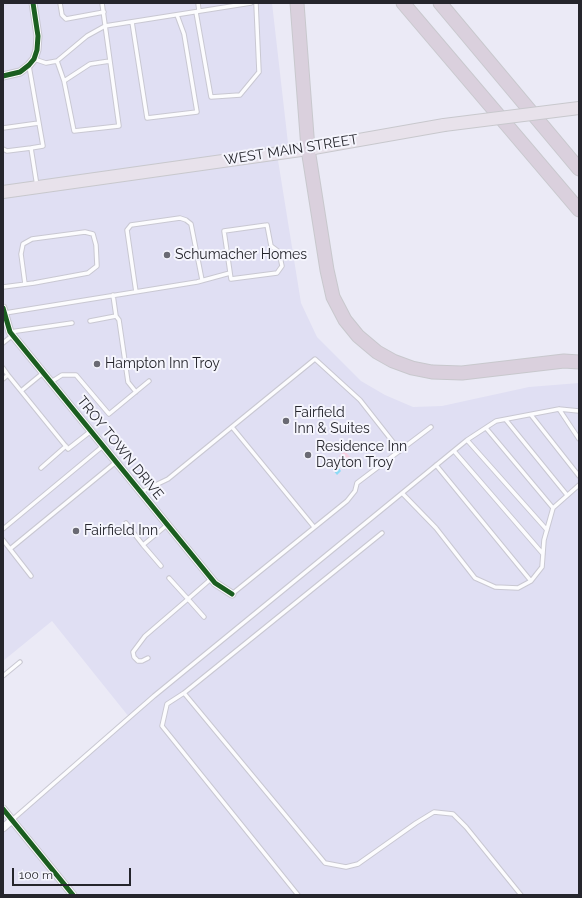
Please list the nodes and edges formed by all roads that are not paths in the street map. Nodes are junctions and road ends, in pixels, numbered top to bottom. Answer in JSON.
{"nodes":[{"id":1,"x":33,"y":3,"type":"edge"},
{"id":2,"x":60,"y":3,"type":"edge"},
{"id":3,"x":102,"y":3,"type":"edge"},
{"id":4,"x":198,"y":3,"type":"edge"},
{"id":5,"x":250,"y":3,"type":"edge"},
{"id":6,"x":256,"y":3,"type":"edge"},
{"id":7,"x":297,"y":3,"type":"edge"},
{"id":8,"x":403,"y":3,"type":"edge"},
{"id":9,"x":440,"y":3,"type":"edge"},
{"id":10,"x":221,"y":5,"type":"edge"},
{"id":11,"x":198,"y":11,"type":"junction"},
{"id":12,"x":104,"y":12,"type":"junction"},
{"id":13,"x":177,"y":15,"type":"junction"},
{"id":14,"x":132,"y":22,"type":"junction"},
{"id":15,"x":106,"y":26,"type":"junction"},
{"id":16,"x":34,"y":58,"type":"junction"},
{"id":17,"x":57,"y":61,"type":"junction"},
{"id":18,"x":110,"y":62,"type":"junction"},
{"id":19,"x":29,"y":65,"type":"junction"},
{"id":20,"x":3,"y":76,"type":"edge"},
{"id":21,"x":64,"y":81,"type":"junction"},
{"id":22,"x":579,"y":108,"type":"edge"},
{"id":23,"x":39,"y":122,"type":"junction"},
{"id":24,"x":3,"y":128,"type":"edge"},
{"id":25,"x":31,"y":148,"type":"junction"},
{"id":26,"x":3,"y":149,"type":"edge"},
{"id":27,"x":308,"y":149,"type":"junction"},
{"id":28,"x":579,"y":169,"type":"edge"},
{"id":29,"x":37,"y":187,"type":"junction"},
{"id":30,"x":3,"y":192,"type":"edge"},
{"id":31,"x":579,"y":210,"type":"edge"},
{"id":32,"x":230,"y":273,"type":"junction"},
{"id":33,"x":202,"y":280,"type":"junction"},
{"id":34,"x":25,"y":284,"type":"junction"},
{"id":35,"x":3,"y":287,"type":"edge"},
{"id":36,"x":136,"y":292,"type":"junction"},
{"id":37,"x":113,"y":295,"type":"junction"},
{"id":38,"x":4,"y":311,"type":"edge"},
{"id":39,"x":116,"y":316,"type":"junction"},
{"id":40,"x":90,"y":321,"type":"dead end"},
{"id":41,"x":72,"y":323,"type":"dead end"},
{"id":42,"x":12,"y":334,"type":"junction"},
{"id":43,"x":3,"y":343,"type":"edge"},
{"id":44,"x":579,"y":362,"type":"edge"},
{"id":45,"x":3,"y":368,"type":"edge"},
{"id":46,"x":43,"y":373,"type":"junction"},
{"id":47,"x":8,"y":374,"type":"junction"},
{"id":48,"x":3,"y":379,"type":"edge"},
{"id":49,"x":149,"y":381,"type":"dead end"},
{"id":50,"x":51,"y":382,"type":"junction"},
{"id":51,"x":21,"y":391,"type":"junction"},
{"id":52,"x":136,"y":392,"type":"junction"},
{"id":53,"x":559,"y":410,"type":"junction"},
{"id":54,"x":579,"y":412,"type":"edge"},
{"id":55,"x":531,"y":415,"type":"junction"},
{"id":56,"x":506,"y":420,"type":"junction"},
{"id":57,"x":232,"y":426,"type":"junction"},
{"id":58,"x":431,"y":427,"type":"dead end"},
{"id":59,"x":486,"y":428,"type":"junction"},
{"id":60,"x":91,"y":431,"type":"junction"},
{"id":61,"x":579,"y":439,"type":"edge"},
{"id":62,"x":467,"y":440,"type":"junction"},
{"id":63,"x":66,"y":446,"type":"junction"},
{"id":64,"x":103,"y":446,"type":"junction"},
{"id":65,"x":400,"y":451,"type":"junction"},
{"id":66,"x":454,"y":451,"type":"junction"},
{"id":67,"x":116,"y":462,"type":"junction"},
{"id":68,"x":436,"y":465,"type":"junction"},
{"id":69,"x":41,"y":468,"type":"dead end"},
{"id":70,"x":579,"y":476,"type":"edge"},
{"id":71,"x":579,"y":485,"type":"edge"},
{"id":72,"x":141,"y":492,"type":"junction"},
{"id":73,"x":402,"y":493,"type":"junction"},
{"id":74,"x":567,"y":495,"type":"junction"},
{"id":75,"x":553,"y":508,"type":"junction"},
{"id":76,"x":126,"y":523,"type":"dead end"},
{"id":77,"x":167,"y":525,"type":"junction"},
{"id":78,"x":314,"y":527,"type":"junction"},
{"id":79,"x":3,"y":529,"type":"edge"},
{"id":80,"x":547,"y":530,"type":"junction"},
{"id":81,"x":382,"y":533,"type":"dead end"},
{"id":82,"x":3,"y":540,"type":"edge"},
{"id":83,"x":143,"y":545,"type":"junction"},
{"id":84,"x":10,"y":549,"type":"junction"},
{"id":85,"x":543,"y":554,"type":"junction"},
{"id":86,"x":161,"y":566,"type":"dead end"},
{"id":87,"x":31,"y":576,"type":"dead end"},
{"id":88,"x":169,"y":578,"type":"dead end"},
{"id":89,"x":211,"y":579,"type":"junction"},
{"id":90,"x":532,"y":581,"type":"junction"},
{"id":91,"x":232,"y":594,"type":"joint"},
{"id":92,"x":188,"y":599,"type":"junction"},
{"id":93,"x":204,"y":617,"type":"dead end"},
{"id":94,"x":148,"y":658,"type":"dead end"},
{"id":95,"x":20,"y":662,"type":"dead end"},
{"id":96,"x":3,"y":676,"type":"edge"},
{"id":97,"x":184,"y":693,"type":"junction"},
{"id":98,"x":3,"y":809,"type":"edge"},
{"id":99,"x":12,"y":820,"type":"junction"},
{"id":100,"x":3,"y":828,"type":"edge"},
{"id":101,"x":72,"y":895,"type":"edge"},
{"id":102,"x":298,"y":895,"type":"edge"},
{"id":103,"x":521,"y":895,"type":"edge"}],
"edges":[{"from":1,"to":16,"type":"street"},
{"from":2,"to":12,"type":"lane"},
{"from":3,"to":12,"type":"lane"},
{"from":4,"to":11,"type":"lane"},
{"from":5,"to":10,"type":"lane"},
{"from":6,"to":11,"type":"lane"},
{"from":7,"to":27,"type":"highway"},
{"from":8,"to":31,"type":"highway"},
{"from":9,"to":28,"type":"highway"},
{"from":10,"to":11,"type":"lane"},
{"from":11,"to":13,"type":"lane"},
{"from":12,"to":15,"type":"lane"},
{"from":13,"to":14,"type":"lane"},
{"from":13,"to":14,"type":"lane"},
{"from":14,"to":15,"type":"lane"},
{"from":15,"to":17,"type":"lane"},
{"from":15,"to":18,"type":"lane"},
{"from":16,"to":17,"type":"lane"},
{"from":16,"to":19,"type":"street"},
{"from":17,"to":21,"type":"lane"},
{"from":18,"to":21,"type":"lane"},
{"from":18,"to":21,"type":"lane"},
{"from":19,"to":20,"type":"street"},
{"from":19,"to":23,"type":"lane"},
{"from":22,"to":27,"type":"main road","name":"WEST MAIN STREET","bridge":true},
{"from":23,"to":24,"type":"lane"},
{"from":23,"to":25,"type":"lane"},
{"from":25,"to":26,"type":"lane"},
{"from":25,"to":29,"type":"lane"},
{"from":27,"to":29,"type":"main road","name":"WEST MAIN STREET"},
{"from":27,"to":44,"type":"highway"},
{"from":29,"to":30,"type":"main road","name":"WEST MAIN STREET"},
{"from":32,"to":32,"type":"lane"},
{"from":32,"to":33,"type":"lane"},
{"from":33,"to":36,"type":"lane"},
{"from":33,"to":36,"type":"lane"},
{"from":34,"to":34,"type":"lane"},
{"from":34,"to":35,"type":"lane"},
{"from":36,"to":37,"type":"lane"},
{"from":37,"to":38,"type":"lane"},
{"from":37,"to":39,"type":"lane"},
{"from":38,"to":42,"type":"street","name":"TROY TOWN DRIVE"},
{"from":39,"to":40,"type":"lane"},
{"from":39,"to":52,"type":"lane"},
{"from":41,"to":42,"type":"lane"},
{"from":42,"to":43,"type":"lane"},
{"from":42,"to":46,"type":"street","name":"TROY TOWN DRIVE"},
{"from":45,"to":47,"type":"lane"},
{"from":46,"to":50,"type":"street","name":"TROY TOWN DRIVE"},
{"from":46,"to":51,"type":"lane"},
{"from":47,"to":48,"type":"lane"},
{"from":47,"to":51,"type":"lane"},
{"from":49,"to":52,"type":"lane"},
{"from":50,"to":52,"type":"lane"},
{"from":50,"to":60,"type":"street","name":"TROY TOWN DRIVE"},
{"from":51,"to":63,"type":"lane"},
{"from":53,"to":54,"type":"lane"},
{"from":53,"to":55,"type":"lane"},
{"from":53,"to":61,"type":"lane"},
{"from":55,"to":56,"type":"lane"},
{"from":55,"to":70,"type":"lane"},
{"from":56,"to":59,"type":"lane"},
{"from":56,"to":74,"type":"lane"},
{"from":57,"to":65,"type":"lane"},
{"from":57,"to":72,"type":"lane"},
{"from":57,"to":78,"type":"lane"},
{"from":58,"to":65,"type":"lane"},
{"from":59,"to":62,"type":"lane"},
{"from":59,"to":75,"type":"lane"},
{"from":60,"to":63,"type":"lane"},
{"from":60,"to":64,"type":"street","name":"TROY TOWN DRIVE"},
{"from":62,"to":66,"type":"lane"},
{"from":62,"to":80,"type":"lane"},
{"from":63,"to":69,"type":"lane"},
{"from":64,"to":67,"type":"street","name":"TROY TOWN DRIVE"},
{"from":64,"to":79,"type":"lane"},
{"from":65,"to":78,"type":"lane"},
{"from":66,"to":68,"type":"lane"},
{"from":66,"to":85,"type":"lane"},
{"from":67,"to":72,"type":"street","name":"TROY TOWN DRIVE"},
{"from":67,"to":84,"type":"lane"},
{"from":68,"to":73,"type":"lane"},
{"from":68,"to":90,"type":"lane"},
{"from":71,"to":74,"type":"lane"},
{"from":72,"to":77,"type":"street","name":"TROY TOWN DRIVE"},
{"from":73,"to":90,"type":"lane"},
{"from":73,"to":99,"type":"lane"},
{"from":74,"to":75,"type":"lane"},
{"from":75,"to":80,"type":"lane"},
{"from":76,"to":83,"type":"lane"},
{"from":77,"to":83,"type":"lane"},
{"from":77,"to":89,"type":"street","name":"TROY TOWN DRIVE"},
{"from":78,"to":91,"type":"lane"},
{"from":80,"to":85,"type":"lane"},
{"from":81,"to":97,"type":"lane"},
{"from":82,"to":84,"type":"lane"},
{"from":83,"to":86,"type":"lane"},
{"from":84,"to":87,"type":"lane"},
{"from":85,"to":90,"type":"lane"},
{"from":88,"to":92,"type":"lane"},
{"from":89,"to":91,"type":"street","name":"TROY TOWN DRIVE"},
{"from":89,"to":92,"type":"lane"},
{"from":92,"to":93,"type":"lane"},
{"from":92,"to":94,"type":"lane"},
{"from":95,"to":96,"type":"lane"},
{"from":97,"to":102,"type":"lane"},
{"from":97,"to":103,"type":"lane"},
{"from":98,"to":99,"type":"street"},
{"from":99,"to":100,"type":"street"},
{"from":99,"to":101,"type":"street"}]}
